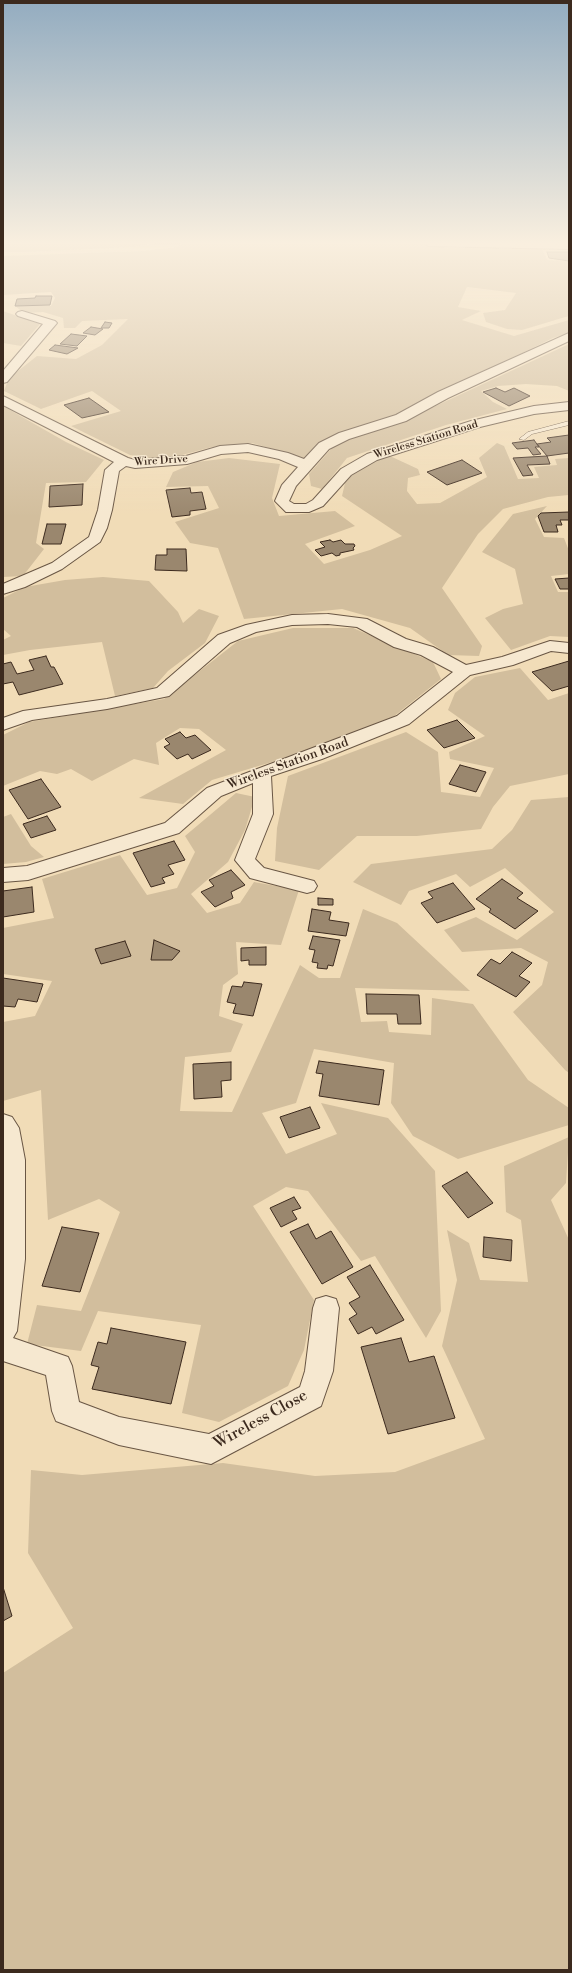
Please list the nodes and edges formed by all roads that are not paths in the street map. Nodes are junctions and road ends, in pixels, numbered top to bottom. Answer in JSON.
{"nodes":[{"id":1,"x":42,"y":333,"type":"edge"},
{"id":2,"x":569,"y":338,"type":"edge"},
{"id":3,"x":3,"y":379,"type":"edge"},
{"id":4,"x":3,"y":400,"type":"edge"},
{"id":5,"x":569,"y":406,"type":"edge"},
{"id":6,"x":569,"y":423,"type":"edge"},
{"id":7,"x":522,"y":439,"type":"dead end"},
{"id":8,"x":123,"y":461,"type":"junction"},
{"id":9,"x":306,"y":465,"type":"junction"},
{"id":10,"x":3,"y":589,"type":"edge"},
{"id":11,"x":569,"y":648,"type":"edge"},
{"id":12,"x":464,"y":671,"type":"junction"},
{"id":13,"x":3,"y":724,"type":"edge"},
{"id":14,"x":261,"y":773,"type":"junction"},
{"id":15,"x":3,"y":875,"type":"edge"},
{"id":16,"x":307,"y":886,"type":"dead end"},
{"id":17,"x":3,"y":1124,"type":"edge"},
{"id":18,"x":326,"y":1308,"type":"dead end"},
{"id":19,"x":3,"y":1331,"type":"edge"},
{"id":20,"x":3,"y":1348,"type":"edge"}],
"edges":[{"from":1,"to":3,"type":"street"},
{"from":2,"to":9,"type":"street","name":"Wireless Station Road"},
{"from":4,"to":8,"type":"street","name":"Wire Drive"},
{"from":5,"to":9,"type":"street","name":"Wireless Station Road"},
{"from":6,"to":7,"type":"lane"},
{"from":8,"to":9,"type":"street","name":"Wire Drive"},
{"from":8,"to":10,"type":"street"},
{"from":11,"to":12,"type":"street","name":"Wireless Station Road"},
{"from":12,"to":13,"type":"street"},
{"from":12,"to":14,"type":"street","name":"Wireless Station Road"},
{"from":14,"to":15,"type":"street","name":"Wireless Station Road"},
{"from":14,"to":16,"type":"street"},
{"from":17,"to":19,"type":"street"},
{"from":18,"to":20,"type":"street","name":"Wireless Close"}]}
